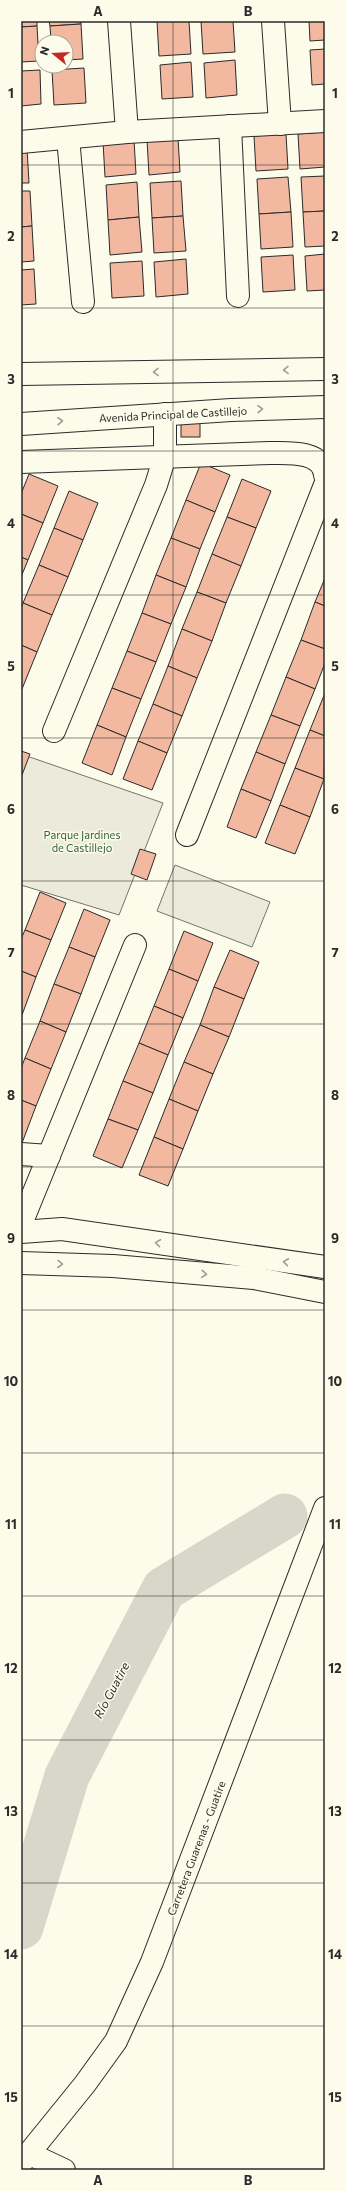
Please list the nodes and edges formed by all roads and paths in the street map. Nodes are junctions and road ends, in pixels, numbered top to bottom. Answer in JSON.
{"nodes":[{"id":1,"x":119,"y":21,"type":"edge"},
{"id":2,"x":273,"y":21,"type":"edge"},
{"id":3,"x":325,"y":121,"type":"edge"},
{"id":4,"x":280,"y":124,"type":"junction"},
{"id":5,"x":230,"y":126,"type":"junction"},
{"id":6,"x":127,"y":132,"type":"junction"},
{"id":7,"x":68,"y":138,"type":"junction"},
{"id":8,"x":21,"y":142,"type":"edge"},
{"id":9,"x":238,"y":296,"type":"dead end"},
{"id":10,"x":83,"y":302,"type":"dead end"},
{"id":11,"x":325,"y":369,"type":"edge"},
{"id":12,"x":21,"y":374,"type":"edge"},
{"id":13,"x":325,"y":407,"type":"edge"},
{"id":14,"x":165,"y":414,"type":"junction"},
{"id":15,"x":21,"y":424,"type":"edge"},
{"id":16,"x":165,"y":456,"type":"junction"},
{"id":17,"x":21,"y":462,"type":"edge"},
{"id":18,"x":325,"y":475,"type":"edge"},
{"id":19,"x":325,"y":485,"type":"edge"},
{"id":20,"x":54,"y":731,"type":"dead end"},
{"id":21,"x":188,"y":835,"type":"dead end"},
{"id":22,"x":135,"y":945,"type":"dead end"},
{"id":23,"x":21,"y":1154,"type":"edge"},
{"id":24,"x":49,"y":1156,"type":"junction"},
{"id":25,"x":21,"y":1224,"type":"edge"},
{"id":26,"x":21,"y":1232,"type":"edge"},
{"id":27,"x":21,"y":1263,"type":"edge"},
{"id":28,"x":325,"y":1267,"type":"edge"},
{"id":29,"x":325,"y":1292,"type":"edge"},
{"id":30,"x":325,"y":1508,"type":"edge"},
{"id":31,"x":25,"y":2158,"type":"edge"},
{"id":32,"x":64,"y":2170,"type":"edge"}],
"edges":[{"from":1,"to":6,"type":"street"},
{"from":2,"to":4,"type":"street"},
{"from":3,"to":4,"type":"street"},
{"from":4,"to":5,"type":"street"},
{"from":5,"to":6,"type":"street"},
{"from":5,"to":9,"type":"street"},
{"from":6,"to":7,"type":"street"},
{"from":7,"to":8,"type":"street"},
{"from":7,"to":10,"type":"street"},
{"from":11,"to":12,"type":"street","one_way":true},
{"from":14,"to":13,"type":"street","name":"Avenida Principal de Castillejo","one_way":true},
{"from":15,"to":14,"type":"street","name":"Avenida Principal de Castillejo","one_way":true},
{"from":14,"to":16,"type":"street"},
{"from":16,"to":17,"type":"street"},
{"from":16,"to":18,"type":"street"},
{"from":16,"to":20,"type":"street"},
{"from":19,"to":21,"type":"street"},
{"from":22,"to":24,"type":"street"},
{"from":23,"to":24,"type":"street"},
{"from":24,"to":25,"type":"street"},
{"from":28,"to":26,"type":"street","one_way":true},
{"from":27,"to":29,"type":"street","one_way":true},
{"from":30,"to":31,"type":"street","name":"Carretera Guarenas - Guatire"},
{"from":31,"to":32,"type":"street"}]}
